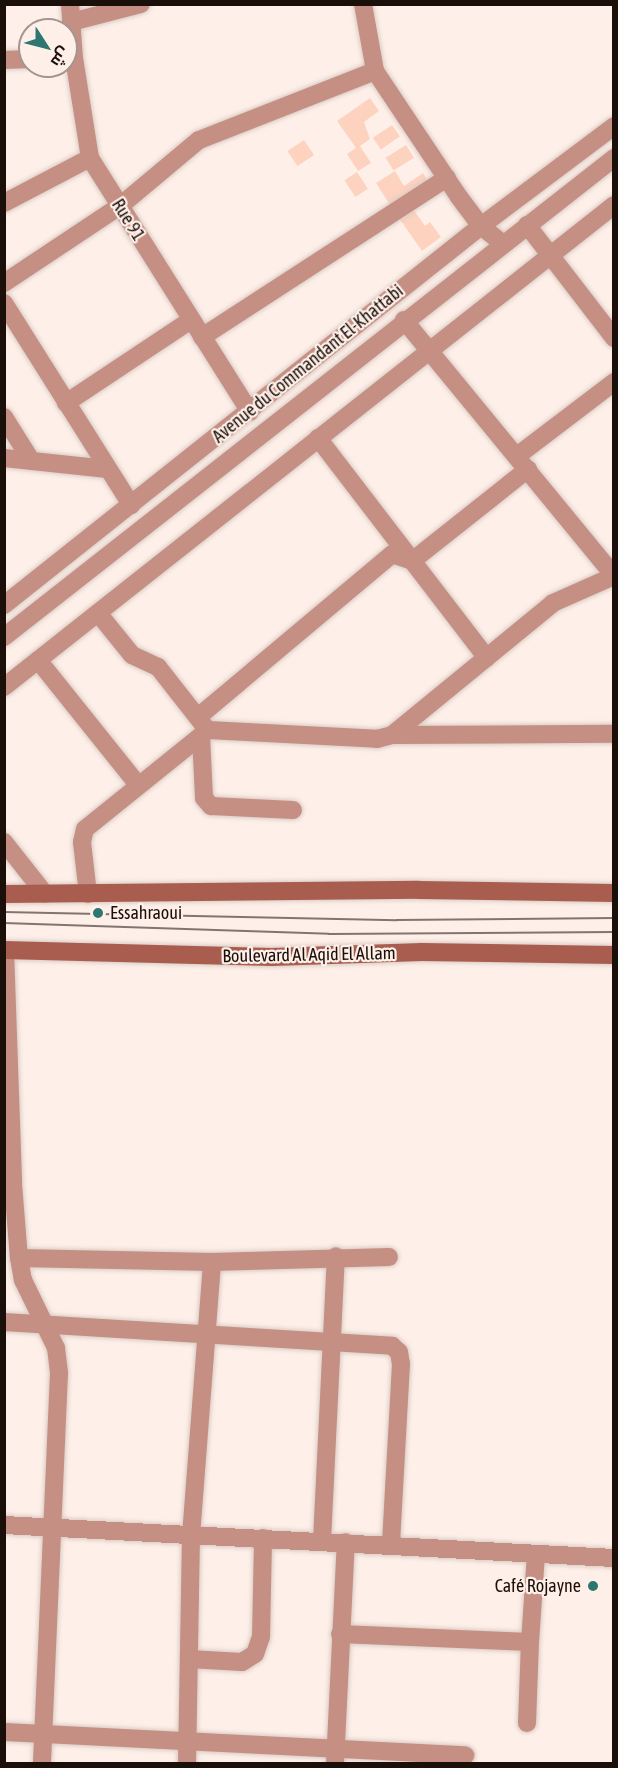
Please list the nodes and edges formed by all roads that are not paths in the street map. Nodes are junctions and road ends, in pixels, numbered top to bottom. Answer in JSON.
{"nodes":[{"id":1,"x":141,"y":4,"type":"edge"},
{"id":2,"x":363,"y":4,"type":"edge"},
{"id":3,"x":71,"y":13,"type":"edge"},
{"id":4,"x":375,"y":71,"type":"junction"},
{"id":5,"x":74,"y":78,"type":"edge"},
{"id":6,"x":614,"y":126,"type":"edge"},
{"id":7,"x":90,"y":158,"type":"junction"},
{"id":8,"x":614,"y":158,"type":"edge"},
{"id":9,"x":447,"y":178,"type":"junction"},
{"id":10,"x":4,"y":203,"type":"edge"},
{"id":11,"x":614,"y":205,"type":"edge"},
{"id":12,"x":120,"y":206,"type":"junction"},
{"id":13,"x":528,"y":225,"type":"junction"},
{"id":14,"x":481,"y":226,"type":"junction"},
{"id":15,"x":503,"y":244,"type":"junction"},
{"id":16,"x":550,"y":255,"type":"junction"},
{"id":17,"x":4,"y":283,"type":"edge"},
{"id":18,"x":4,"y":303,"type":"edge"},
{"id":19,"x":191,"y":320,"type":"junction"},
{"id":20,"x":404,"y":320,"type":"junction"},
{"id":21,"x":202,"y":337,"type":"junction"},
{"id":22,"x":614,"y":338,"type":"edge"},
{"id":23,"x":428,"y":348,"type":"junction"},
{"id":24,"x":614,"y":382,"type":"edge"},
{"id":25,"x":66,"y":403,"type":"junction"},
{"id":26,"x":250,"y":412,"type":"junction"},
{"id":27,"x":4,"y":417,"type":"edge"},
{"id":28,"x":318,"y":438,"type":"junction"},
{"id":29,"x":4,"y":458,"type":"edge"},
{"id":30,"x":31,"y":460,"type":"junction"},
{"id":31,"x":522,"y":462,"type":"junction"},
{"id":32,"x":108,"y":469,"type":"junction"},
{"id":33,"x":130,"y":505,"type":"junction"},
{"id":34,"x":411,"y":561,"type":"junction"},
{"id":35,"x":614,"y":576,"type":"edge"},
{"id":36,"x":6,"y":602,"type":"edge"},
{"id":37,"x":98,"y":612,"type":"junction"},
{"id":38,"x":4,"y":637,"type":"edge"},
{"id":39,"x":487,"y":658,"type":"junction"},
{"id":40,"x":38,"y":660,"type":"junction"},
{"id":41,"x":4,"y":687,"type":"edge"},
{"id":42,"x":202,"y":728,"type":"junction"},
{"id":43,"x":614,"y":734,"type":"edge"},
{"id":44,"x":392,"y":735,"type":"junction"},
{"id":45,"x":138,"y":785,"type":"junction"},
{"id":46,"x":293,"y":810,"type":"dead end"},
{"id":47,"x":4,"y":842,"type":"edge"},
{"id":48,"x":614,"y":893,"type":"edge"},
{"id":49,"x":4,"y":894,"type":"edge"},
{"id":50,"x":45,"y":894,"type":"junction"},
{"id":51,"x":87,"y":894,"type":"junction"},
{"id":52,"x":5,"y":950,"type":"edge"},
{"id":53,"x":614,"y":955,"type":"edge"},
{"id":54,"x":7,"y":1038,"type":"edge"},
{"id":55,"x":8,"y":1112,"type":"edge"},
{"id":56,"x":9,"y":1184,"type":"edge"},
{"id":57,"x":336,"y":1256,"type":"junction"},
{"id":58,"x":389,"y":1257,"type":"dead end"},
{"id":59,"x":19,"y":1258,"type":"junction"},
{"id":60,"x":212,"y":1262,"type":"junction"},
{"id":61,"x":4,"y":1322,"type":"edge"},
{"id":62,"x":45,"y":1324,"type":"junction"},
{"id":63,"x":206,"y":1334,"type":"junction"},
{"id":64,"x":330,"y":1340,"type":"junction"},
{"id":65,"x":4,"y":1525,"type":"edge"},
{"id":66,"x":52,"y":1526,"type":"junction"},
{"id":67,"x":191,"y":1536,"type":"junction"},
{"id":68,"x":263,"y":1538,"type":"junction"},
{"id":69,"x":322,"y":1541,"type":"junction"},
{"id":70,"x":346,"y":1542,"type":"junction"},
{"id":71,"x":391,"y":1545,"type":"junction"},
{"id":72,"x":536,"y":1554,"type":"junction"},
{"id":73,"x":614,"y":1558,"type":"edge"},
{"id":74,"x":340,"y":1634,"type":"junction"},
{"id":75,"x":530,"y":1642,"type":"junction"},
{"id":76,"x":189,"y":1659,"type":"junction"},
{"id":77,"x":527,"y":1723,"type":"dead end"},
{"id":78,"x":4,"y":1732,"type":"edge"},
{"id":79,"x":43,"y":1734,"type":"junction"},
{"id":80,"x":187,"y":1744,"type":"junction"},
{"id":81,"x":465,"y":1755,"type":"dead end"},
{"id":82,"x":335,"y":1757,"type":"edge"},
{"id":83,"x":416,"y":1758,"type":"edge"},
{"id":84,"x":42,"y":1764,"type":"edge"},
{"id":85,"x":187,"y":1764,"type":"edge"}],
"edges":[{"from":1,"to":3,"type":"street"},
{"from":2,"to":4,"type":"street"},
{"from":4,"to":9,"type":"street"},
{"from":4,"to":12,"type":"street"},
{"from":5,"to":7,"type":"street","name":"Rue 91"},
{"from":6,"to":14,"type":"street","name":"Avenue du Commandant El-Khattabi"},
{"from":7,"to":10,"type":"street"},
{"from":7,"to":12,"type":"street","name":"Rue 91"},
{"from":8,"to":13,"type":"street","name":"Avenue du Commandant El-Khattabi"},
{"from":9,"to":14,"type":"street"},
{"from":9,"to":21,"type":"street"},
{"from":11,"to":16,"type":"street"},
{"from":12,"to":17,"type":"street"},
{"from":12,"to":19,"type":"street","name":"Rue 91"},
{"from":13,"to":15,"type":"street","name":"Avenue du Commandant El-Khattabi"},
{"from":13,"to":16,"type":"street"},
{"from":14,"to":15,"type":"street"},
{"from":14,"to":26,"type":"street","name":"Avenue du Commandant El-Khattabi"},
{"from":15,"to":20,"type":"street","name":"Avenue du Commandant El-Khattabi"},
{"from":16,"to":22,"type":"street"},
{"from":16,"to":23,"type":"street"},
{"from":18,"to":25,"type":"street"},
{"from":19,"to":21,"type":"street","name":"Rue 91"},
{"from":19,"to":25,"type":"street"},
{"from":20,"to":23,"type":"street"},
{"from":20,"to":38,"type":"street","name":"Avenue du Commandant El-Khattabi"},
{"from":21,"to":26,"type":"street","name":"Rue 91"},
{"from":23,"to":28,"type":"street"},
{"from":23,"to":31,"type":"street"},
{"from":24,"to":31,"type":"street"},
{"from":25,"to":32,"type":"street"},
{"from":26,"to":33,"type":"street","name":"Avenue du Commandant El-Khattabi"},
{"from":27,"to":30,"type":"street"},
{"from":28,"to":34,"type":"street"},
{"from":28,"to":37,"type":"street"},
{"from":29,"to":30,"type":"street"},
{"from":30,"to":32,"type":"street"},
{"from":31,"to":34,"type":"street"},
{"from":31,"to":35,"type":"street"},
{"from":32,"to":33,"type":"street"},
{"from":33,"to":36,"type":"street","name":"Avenue du Commandant El-Khattabi"},
{"from":34,"to":39,"type":"street"},
{"from":34,"to":42,"type":"street"},
{"from":35,"to":39,"type":"street"},
{"from":37,"to":40,"type":"street"},
{"from":37,"to":42,"type":"street"},
{"from":39,"to":44,"type":"street"},
{"from":40,"to":41,"type":"street"},
{"from":40,"to":45,"type":"street"},
{"from":42,"to":44,"type":"street"},
{"from":42,"to":45,"type":"street"},
{"from":42,"to":46,"type":"street"},
{"from":43,"to":44,"type":"street"},
{"from":45,"to":51,"type":"street"},
{"from":47,"to":50,"type":"street"},
{"from":48,"to":51,"type":"main road"},
{"from":49,"to":50,"type":"main road"},
{"from":50,"to":51,"type":"main road"},
{"from":52,"to":53,"type":"main road","name":"Boulevard Al Aqid El Allam"},
{"from":52,"to":54,"type":"street"},
{"from":54,"to":55,"type":"street"},
{"from":55,"to":56,"type":"street"},
{"from":56,"to":59,"type":"street"},
{"from":57,"to":58,"type":"street"},
{"from":57,"to":60,"type":"street"},
{"from":57,"to":64,"type":"street"},
{"from":59,"to":60,"type":"street"},
{"from":59,"to":62,"type":"street"},
{"from":60,"to":63,"type":"street"},
{"from":61,"to":62,"type":"street"},
{"from":62,"to":63,"type":"street"},
{"from":62,"to":66,"type":"street"},
{"from":63,"to":64,"type":"street"},
{"from":63,"to":67,"type":"street"},
{"from":64,"to":69,"type":"street"},
{"from":64,"to":71,"type":"street"},
{"from":65,"to":66,"type":"street"},
{"from":66,"to":67,"type":"street"},
{"from":66,"to":79,"type":"street"},
{"from":67,"to":68,"type":"street"},
{"from":67,"to":76,"type":"street"},
{"from":68,"to":69,"type":"street"},
{"from":68,"to":76,"type":"street"},
{"from":69,"to":70,"type":"street"},
{"from":70,"to":71,"type":"street"},
{"from":70,"to":74,"type":"street"},
{"from":71,"to":72,"type":"street"},
{"from":72,"to":73,"type":"street"},
{"from":72,"to":75,"type":"street"},
{"from":74,"to":75,"type":"street"},
{"from":74,"to":82,"type":"street"},
{"from":75,"to":77,"type":"street"},
{"from":76,"to":80,"type":"street"},
{"from":78,"to":79,"type":"street"},
{"from":79,"to":80,"type":"street"},
{"from":79,"to":84,"type":"street"},
{"from":80,"to":82,"type":"street"},
{"from":80,"to":85,"type":"street"},
{"from":81,"to":83,"type":"street"},
{"from":82,"to":83,"type":"street"}]}
